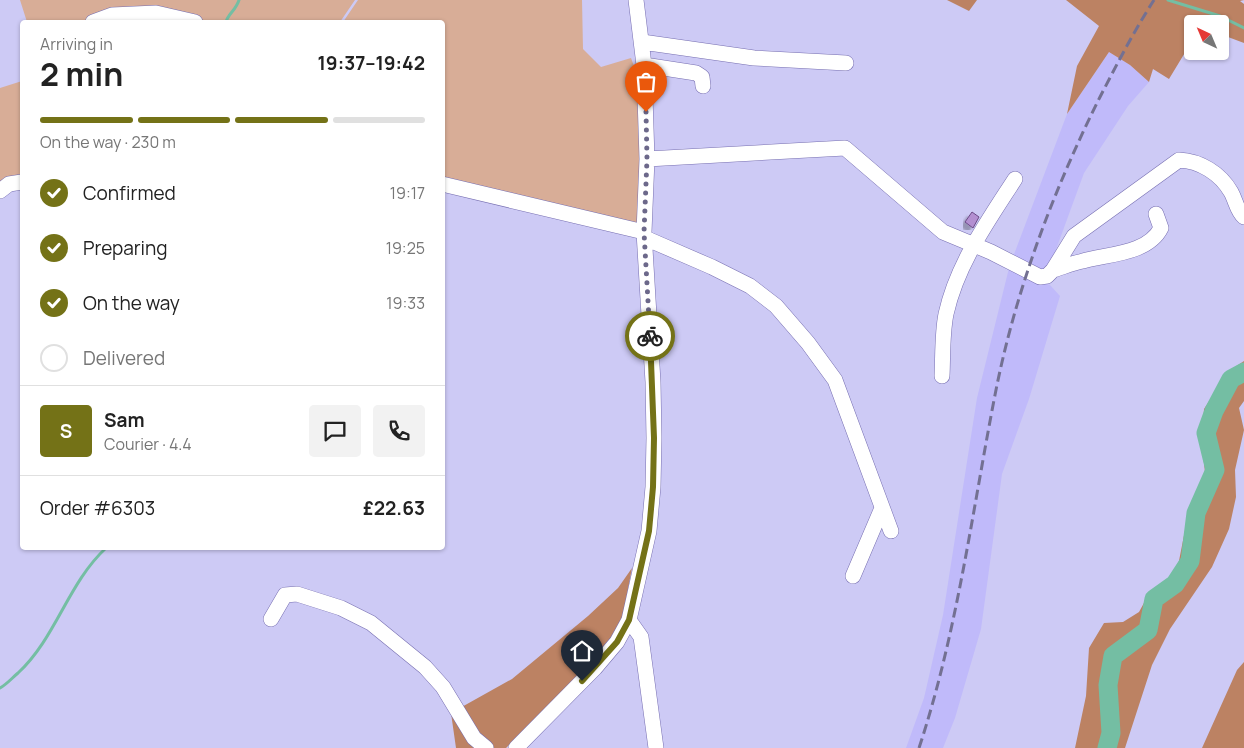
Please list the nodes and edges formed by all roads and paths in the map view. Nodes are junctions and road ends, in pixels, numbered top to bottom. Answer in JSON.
{"nodes":[{"id":1,"x":636,"y":0,"type":"edge"},
{"id":2,"x":98,"y":20,"type":"edge"},
{"id":3,"x":186,"y":20,"type":"edge"},
{"id":4,"x":642,"y":42,"type":"junction"},
{"id":5,"x":846,"y":63,"type":"dead end"},
{"id":6,"x":644,"y":65,"type":"junction"},
{"id":7,"x":703,"y":86,"type":"dead end"},
{"id":8,"x":647,"y":159,"type":"junction"},
{"id":9,"x":1015,"y":179,"type":"dead end"},
{"id":10,"x":20,"y":182,"type":"edge"},
{"id":11,"x":445,"y":185,"type":"edge"},
{"id":12,"x":0,"y":191,"type":"edge"},
{"id":13,"x":1156,"y":214,"type":"dead end"},
{"id":14,"x":1244,"y":217,"type":"edge"},
{"id":15,"x":645,"y":235,"type":"junction"},
{"id":16,"x":973,"y":245,"type":"junction"},
{"id":17,"x":1053,"y":270,"type":"junction"},
{"id":18,"x":942,"y":376,"type":"dead end"},
{"id":19,"x":882,"y":508,"type":"junction"},
{"id":20,"x":891,"y":531,"type":"dead end"},
{"id":21,"x":853,"y":576,"type":"dead end"},
{"id":22,"x":271,"y":619,"type":"dead end"},
{"id":23,"x":629,"y":620,"type":"junction"},
{"id":24,"x":486,"y":748,"type":"edge"},
{"id":25,"x":516,"y":748,"type":"edge"},
{"id":26,"x":656,"y":748,"type":"edge"}],
"edges":[{"from":1,"to":4,"type":"street"},
{"from":2,"to":3,"type":"street"},
{"from":4,"to":5,"type":"street"},
{"from":4,"to":6,"type":"street"},
{"from":6,"to":7,"type":"street"},
{"from":6,"to":8,"type":"street"},
{"from":8,"to":15,"type":"street"},
{"from":8,"to":16,"type":"street"},
{"from":9,"to":16,"type":"street"},
{"from":10,"to":12,"type":"street"},
{"from":11,"to":15,"type":"street"},
{"from":13,"to":17,"type":"street"},
{"from":14,"to":17,"type":"street"},
{"from":15,"to":19,"type":"street"},
{"from":15,"to":23,"type":"street"},
{"from":16,"to":17,"type":"street"},
{"from":16,"to":18,"type":"street"},
{"from":19,"to":20,"type":"street"},
{"from":19,"to":21,"type":"street"},
{"from":22,"to":24,"type":"street"},
{"from":23,"to":25,"type":"street"},
{"from":23,"to":26,"type":"street"}]}
